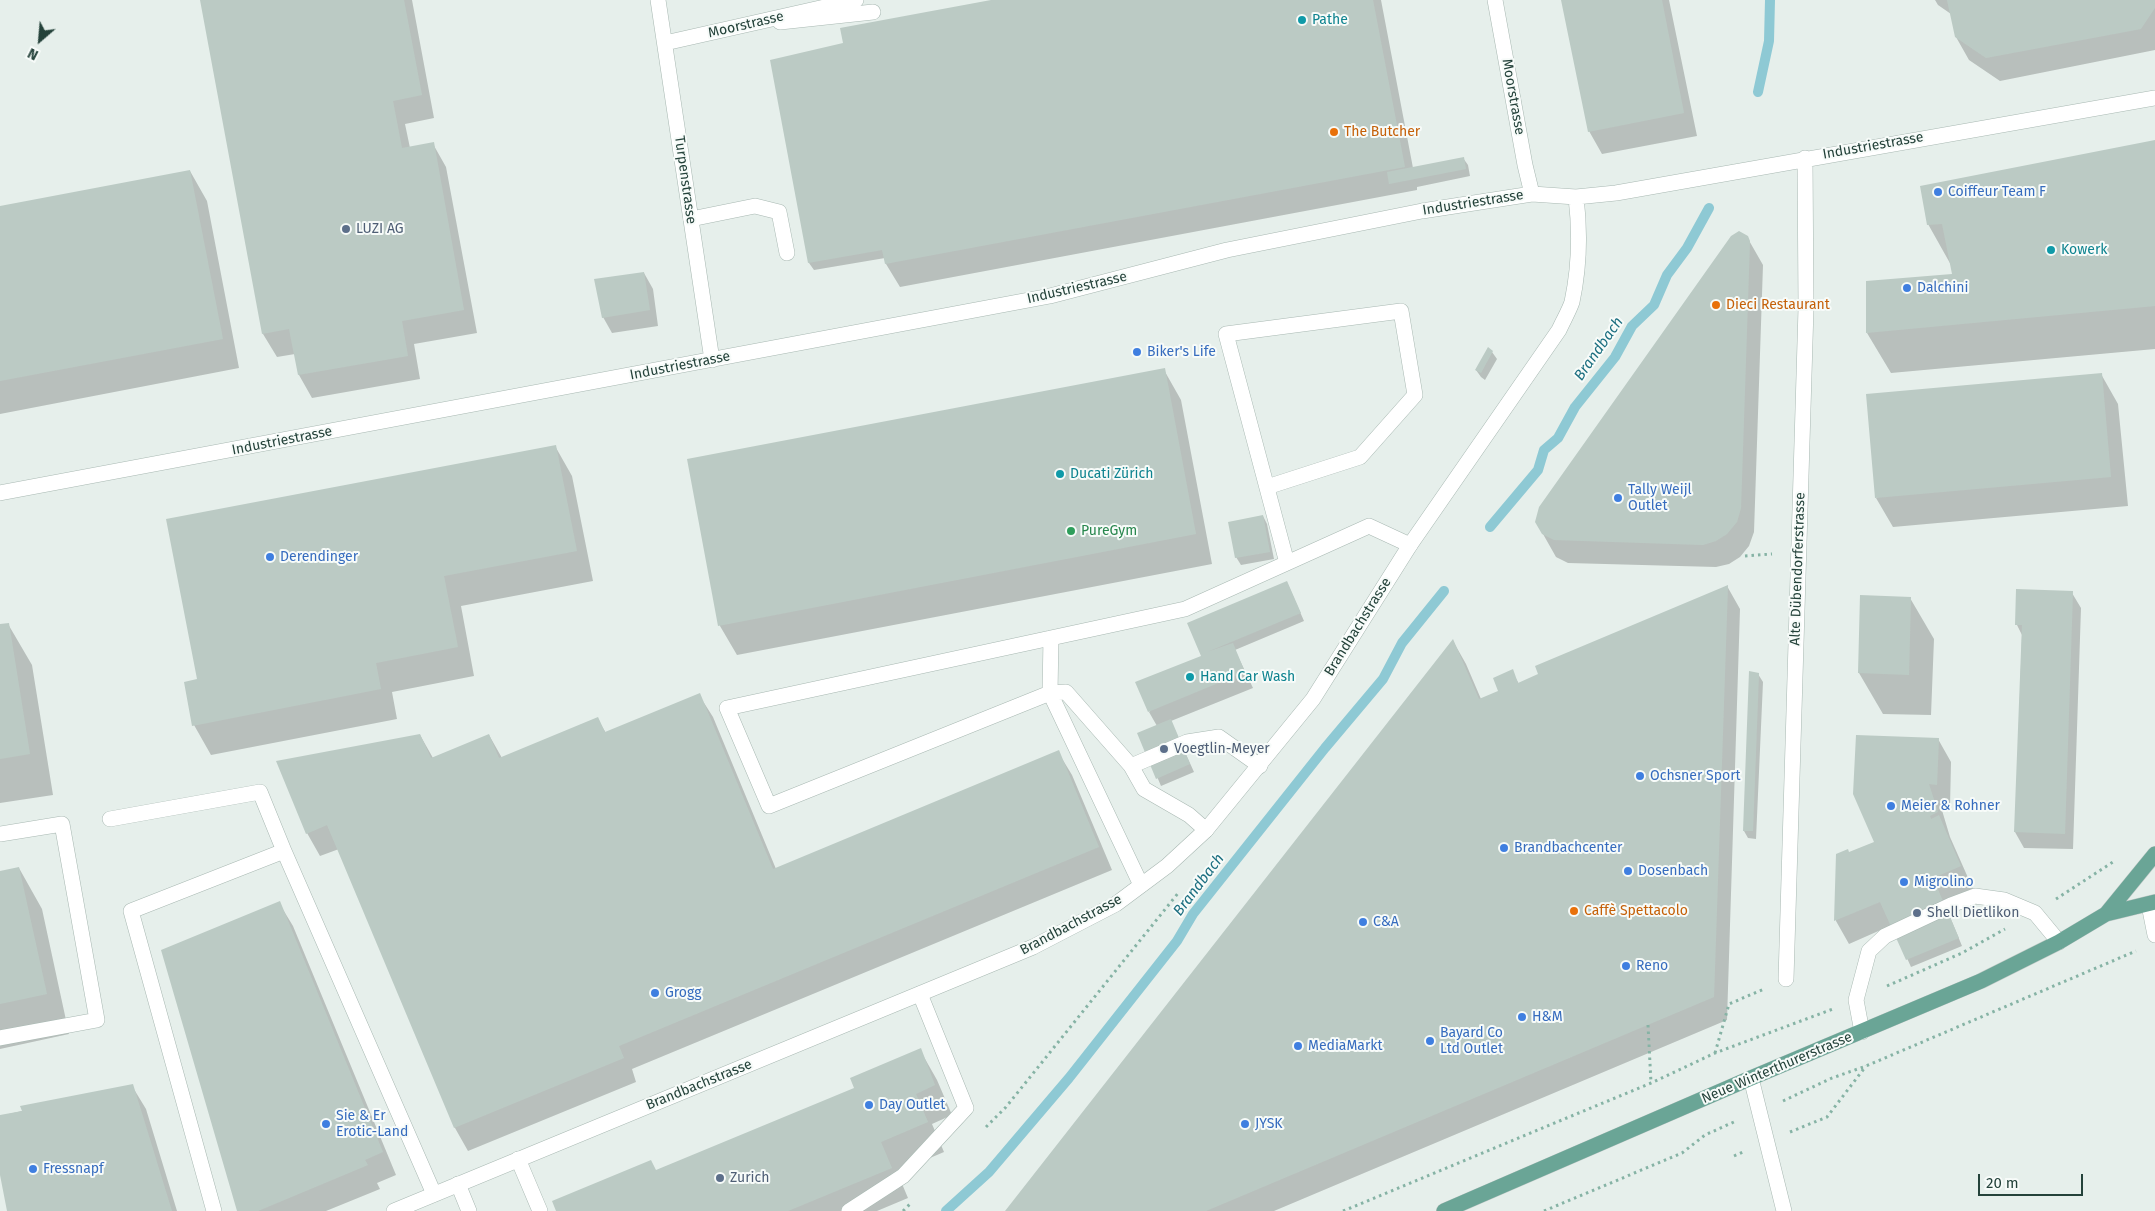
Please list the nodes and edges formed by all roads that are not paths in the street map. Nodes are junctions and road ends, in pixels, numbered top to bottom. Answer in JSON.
{"nodes":[{"id":1,"x":658,"y":0,"type":"edge"},
{"id":2,"x":856,"y":0,"type":"edge"},
{"id":3,"x":1495,"y":3,"type":"edge"},
{"id":4,"x":873,"y":12,"type":"dead end"},
{"id":5,"x":732,"y":28,"type":"junction"},
{"id":6,"x":665,"y":43,"type":"junction"},
{"id":7,"x":2155,"y":98,"type":"edge"},
{"id":8,"x":1806,"y":158,"type":"junction"},
{"id":9,"x":1532,"y":194,"type":"junction"},
{"id":10,"x":1576,"y":197,"type":"junction"},
{"id":11,"x":691,"y":219,"type":"junction"},
{"id":12,"x":787,"y":253,"type":"dead end"},
{"id":13,"x":712,"y":360,"type":"junction"},
{"id":14,"x":1267,"y":487,"type":"junction"},
{"id":15,"x":0,"y":493,"type":"edge"},
{"id":16,"x":1410,"y":545,"type":"junction"},
{"id":17,"x":1287,"y":563,"type":"junction"},
{"id":18,"x":1051,"y":638,"type":"junction"},
{"id":19,"x":1050,"y":693,"type":"junction"},
{"id":20,"x":1132,"y":766,"type":"junction"},
{"id":21,"x":1260,"y":766,"type":"junction"},
{"id":22,"x":110,"y":819,"type":"dead end"},
{"id":23,"x":1206,"y":830,"type":"junction"},
{"id":24,"x":0,"y":834,"type":"edge"},
{"id":25,"x":284,"y":851,"type":"junction"},
{"id":26,"x":2155,"y":854,"type":"edge"},
{"id":27,"x":1141,"y":885,"type":"junction"},
{"id":28,"x":2152,"y":904,"type":"edge"},
{"id":29,"x":2106,"y":914,"type":"junction"},
{"id":30,"x":2155,"y":935,"type":"edge"},
{"id":31,"x":2058,"y":942,"type":"junction"},
{"id":32,"x":1786,"y":979,"type":"road end"},
{"id":33,"x":920,"y":994,"type":"junction"},
{"id":34,"x":1862,"y":1032,"type":"junction"},
{"id":35,"x":0,"y":1038,"type":"edge"},
{"id":36,"x":1751,"y":1078,"type":"junction"},
{"id":37,"x":518,"y":1159,"type":"junction"},
{"id":38,"x":458,"y":1184,"type":"junction"},
{"id":39,"x":434,"y":1194,"type":"junction"},
{"id":40,"x":214,"y":1211,"type":"edge"},
{"id":41,"x":394,"y":1211,"type":"edge"},
{"id":42,"x":469,"y":1211,"type":"edge"},
{"id":43,"x":540,"y":1211,"type":"edge"},
{"id":44,"x":848,"y":1211,"type":"edge"},
{"id":45,"x":1444,"y":1211,"type":"edge"},
{"id":46,"x":1784,"y":1211,"type":"edge"}],
"edges":[{"from":1,"to":6,"type":"street","name":"Turpenstrasse"},
{"from":2,"to":5,"type":"street","name":"Moorstrasse"},
{"from":3,"to":9,"type":"street","name":"Moorstrasse"},
{"from":4,"to":5,"type":"street"},
{"from":5,"to":6,"type":"street","name":"Moorstrasse"},
{"from":6,"to":11,"type":"street","name":"Turpenstrasse"},
{"from":7,"to":8,"type":"street","name":"Industriestrasse"},
{"from":8,"to":10,"type":"street","name":"Industriestrasse"},
{"from":8,"to":32,"type":"street","name":"Alte Dübendorferstrasse"},
{"from":9,"to":10,"type":"street","name":"Industriestrasse"},
{"from":9,"to":13,"type":"street","name":"Industriestrasse"},
{"from":10,"to":16,"type":"street","name":"Brandbachstrasse"},
{"from":11,"to":12,"type":"street"},
{"from":11,"to":13,"type":"street","name":"Turpenstrasse"},
{"from":13,"to":15,"type":"street","name":"Industriestrasse"},
{"from":14,"to":14,"type":"street"},
{"from":14,"to":17,"type":"street"},
{"from":16,"to":17,"type":"street"},
{"from":16,"to":21,"type":"street","name":"Brandbachstrasse"},
{"from":17,"to":18,"type":"street"},
{"from":18,"to":19,"type":"street"},
{"from":18,"to":19,"type":"street"},
{"from":19,"to":20,"type":"street"},
{"from":19,"to":27,"type":"street"},
{"from":20,"to":21,"type":"street"},
{"from":20,"to":23,"type":"street"},
{"from":21,"to":23,"type":"street","name":"Brandbachstrasse"},
{"from":22,"to":25,"type":"street"},
{"from":23,"to":27,"type":"street","name":"Brandbachstrasse"},
{"from":24,"to":35,"type":"street"},
{"from":25,"to":39,"type":"street"},
{"from":25,"to":40,"type":"street"},
{"from":26,"to":29,"type":"main road","name":"Neue Winterthurerstrasse"},
{"from":27,"to":33,"type":"street","name":"Brandbachstrasse"},
{"from":28,"to":29,"type":"main road","name":"Neue Winterthurerstrasse"},
{"from":28,"to":30,"type":"street"},
{"from":29,"to":31,"type":"main road","name":"Neue Winterthurerstrasse"},
{"from":31,"to":34,"type":"main road","name":"Neue Winterthurerstrasse"},
{"from":31,"to":34,"type":"street"},
{"from":33,"to":37,"type":"street","name":"Brandbachstrasse"},
{"from":33,"to":44,"type":"street"},
{"from":34,"to":36,"type":"main road","name":"Neue Winterthurerstrasse"},
{"from":36,"to":45,"type":"main road","name":"Neue Winterthurerstrasse"},
{"from":36,"to":46,"type":"street"},
{"from":37,"to":38,"type":"street","name":"Brandbachstrasse"},
{"from":37,"to":43,"type":"street"},
{"from":38,"to":39,"type":"street","name":"Brandbachstrasse"},
{"from":38,"to":42,"type":"street"},
{"from":39,"to":41,"type":"street","name":"Brandbachstrasse"}]}
